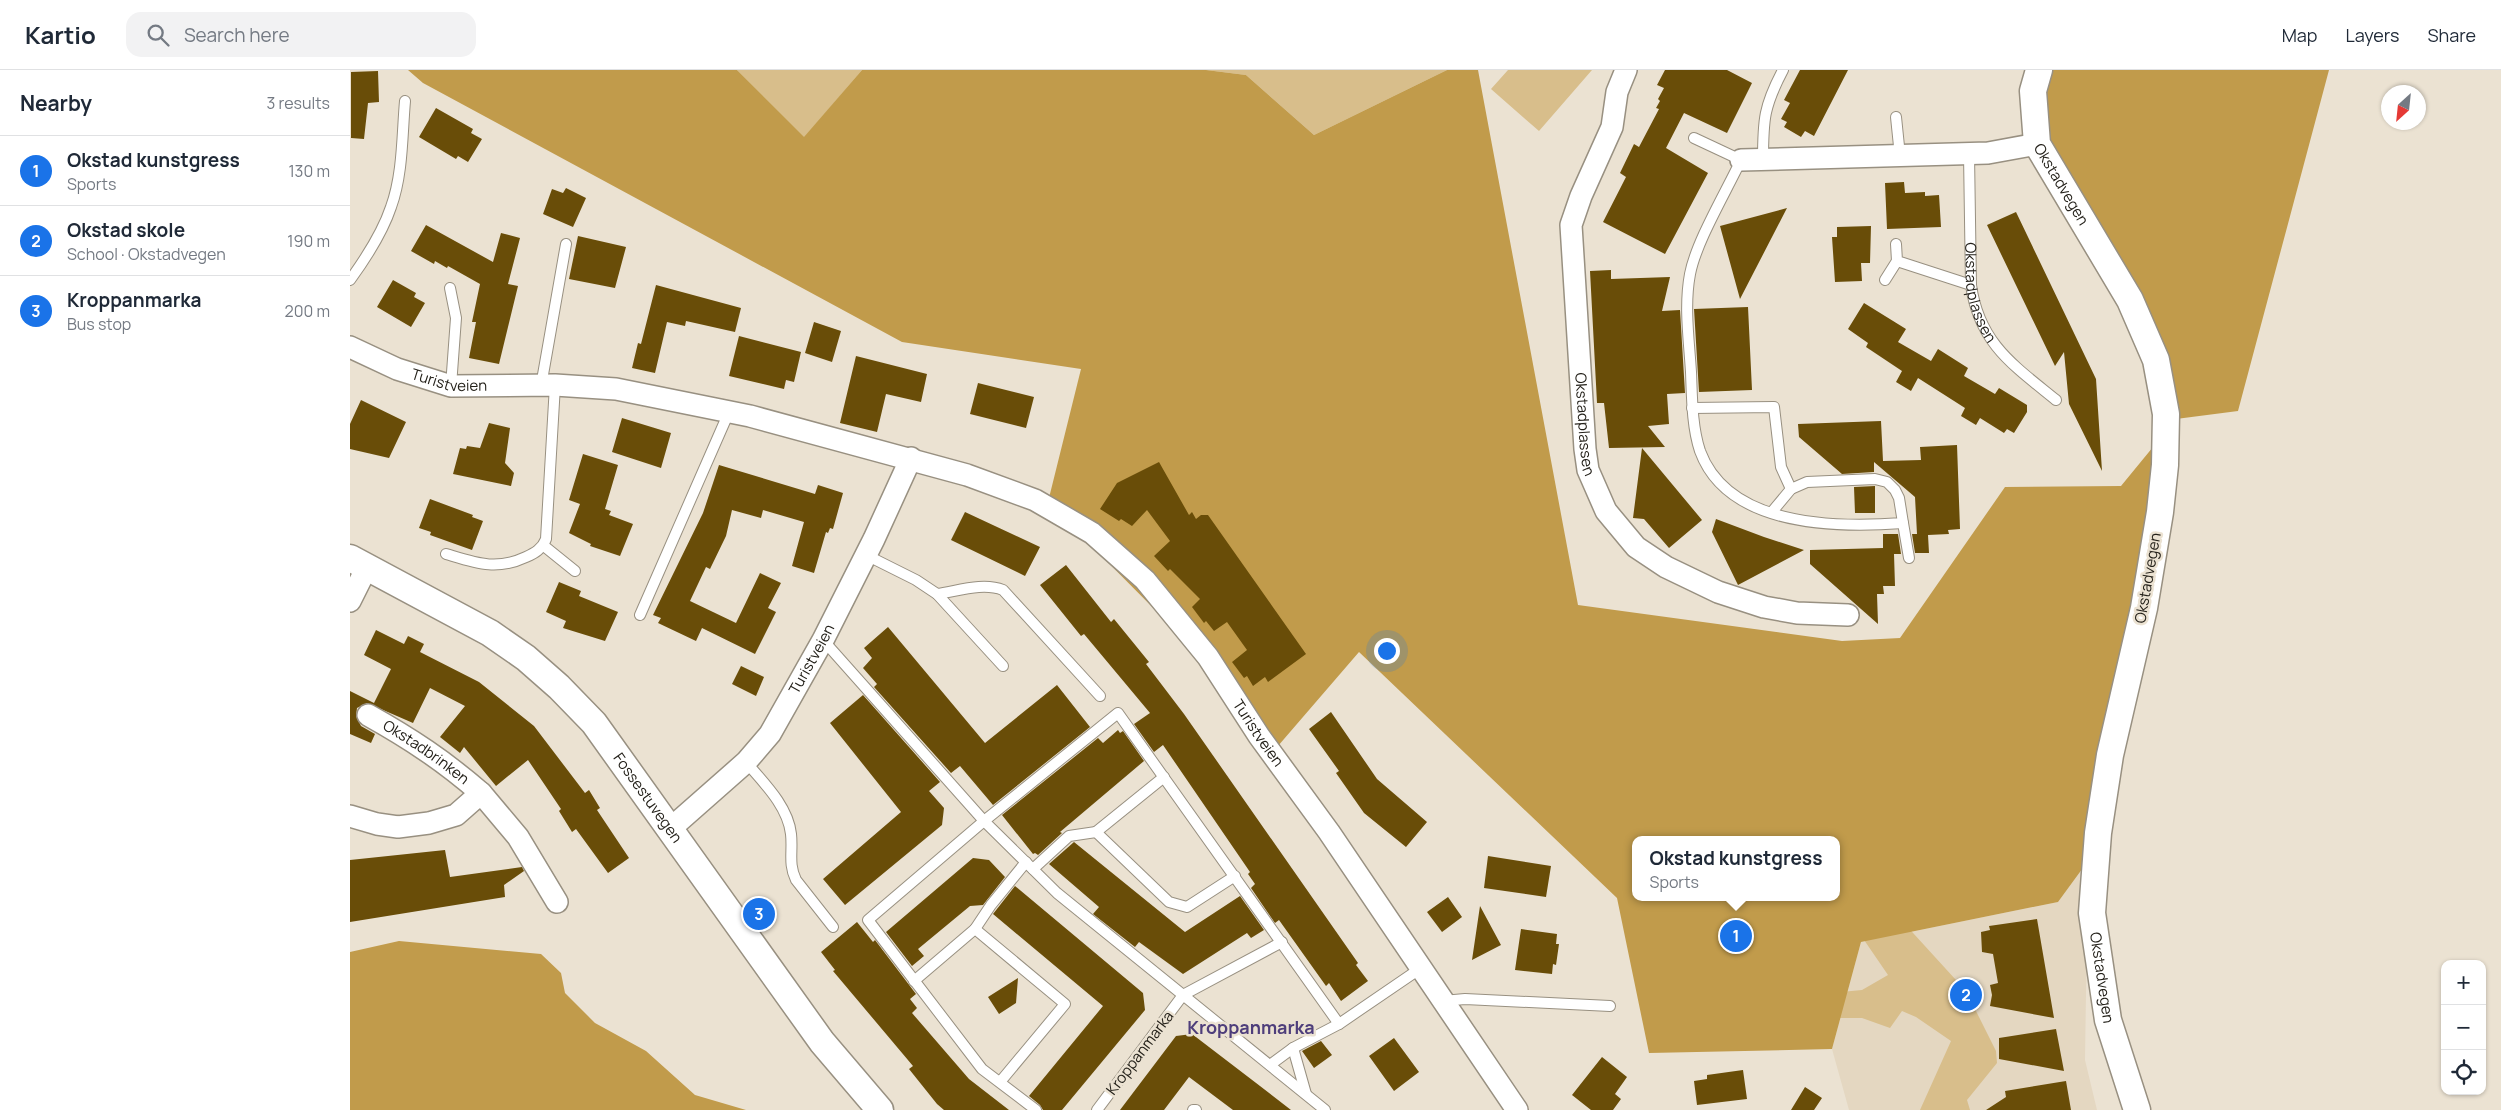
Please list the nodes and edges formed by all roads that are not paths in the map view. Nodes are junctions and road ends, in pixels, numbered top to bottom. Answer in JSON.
{"nodes":[{"id":1,"x":1626,"y":70,"type":"edge"},
{"id":2,"x":1783,"y":70,"type":"edge"},
{"id":3,"x":2040,"y":70,"type":"edge"},
{"id":4,"x":405,"y":101,"type":"dead end"},
{"id":5,"x":1896,"y":118,"type":"dead end"},
{"id":6,"x":1694,"y":138,"type":"dead end"},
{"id":7,"x":2037,"y":144,"type":"junction"},
{"id":8,"x":1969,"y":154,"type":"junction"},
{"id":9,"x":1900,"y":156,"type":"junction"},
{"id":10,"x":1741,"y":160,"type":"junction"},
{"id":11,"x":1763,"y":160,"type":"junction"},
{"id":12,"x":566,"y":244,"type":"dead end"},
{"id":13,"x":1896,"y":244,"type":"dead end"},
{"id":14,"x":1897,"y":260,"type":"junction"},
{"id":15,"x":350,"y":280,"type":"edge"},
{"id":16,"x":1885,"y":280,"type":"dead end"},
{"id":17,"x":1971,"y":285,"type":"junction"},
{"id":18,"x":450,"y":288,"type":"dead end"},
{"id":19,"x":350,"y":347,"type":"edge"},
{"id":20,"x":451,"y":386,"type":"junction"},
{"id":21,"x":548,"y":386,"type":"junction"},
{"id":22,"x":2056,"y":400,"type":"dead end"},
{"id":23,"x":1692,"y":408,"type":"junction"},
{"id":24,"x":729,"y":412,"type":"junction"},
{"id":25,"x":911,"y":458,"type":"junction"},
{"id":26,"x":1791,"y":488,"type":"junction"},
{"id":27,"x":1771,"y":513,"type":"junction"},
{"id":28,"x":1903,"y":523,"type":"junction"},
{"id":29,"x":544,"y":546,"type":"junction"},
{"id":30,"x":446,"y":554,"type":"dead end"},
{"id":31,"x":866,"y":555,"type":"junction"},
{"id":32,"x":1909,"y":558,"type":"dead end"},
{"id":33,"x":358,"y":563,"type":"edge"},
{"id":34,"x":575,"y":571,"type":"dead end"},
{"id":35,"x":937,"y":594,"type":"junction"},
{"id":36,"x":350,"y":601,"type":"edge"},
{"id":37,"x":640,"y":615,"type":"dead end"},
{"id":38,"x":1848,"y":615,"type":"dead end"},
{"id":39,"x":823,"y":640,"type":"junction"},
{"id":40,"x":1003,"y":666,"type":"dead end"},
{"id":41,"x":1100,"y":696,"type":"dead end"},
{"id":42,"x":368,"y":715,"type":"dead end"},
{"id":43,"x":746,"y":762,"type":"junction"},
{"id":44,"x":1164,"y":777,"type":"junction"},
{"id":45,"x":481,"y":793,"type":"junction"},
{"id":46,"x":350,"y":816,"type":"edge"},
{"id":47,"x":984,"y":821,"type":"junction"},
{"id":48,"x":670,"y":829,"type":"junction"},
{"id":49,"x":1096,"y":832,"type":"junction"},
{"id":50,"x":1030,"y":865,"type":"junction"},
{"id":51,"x":1235,"y":876,"type":"junction"},
{"id":52,"x":557,"y":902,"type":"dead end"},
{"id":53,"x":833,"y":927,"type":"dead end"},
{"id":54,"x":975,"y":929,"type":"junction"},
{"id":55,"x":1282,"y":942,"type":"junction"},
{"id":56,"x":1421,"y":968,"type":"junction"},
{"id":57,"x":914,"y":980,"type":"junction"},
{"id":58,"x":1184,"y":995,"type":"junction"},
{"id":59,"x":1443,"y":1001,"type":"junction"},
{"id":60,"x":1610,"y":1006,"type":"dead end"},
{"id":61,"x":1339,"y":1024,"type":"junction"},
{"id":62,"x":1293,"y":1048,"type":"junction"},
{"id":63,"x":1270,"y":1065,"type":"junction"},
{"id":64,"x":1000,"y":1082,"type":"junction"},
{"id":65,"x":1306,"y":1094,"type":"junction"},
{"id":66,"x":880,"y":1110,"type":"edge"},
{"id":67,"x":1036,"y":1110,"type":"edge"},
{"id":68,"x":1097,"y":1110,"type":"edge"},
{"id":69,"x":1326,"y":1110,"type":"edge"},
{"id":70,"x":1517,"y":1110,"type":"edge"},
{"id":71,"x":2137,"y":1110,"type":"edge"}],
"edges":[{"from":1,"to":38,"type":"street","name":"Okstadplassen"},
{"from":2,"to":11,"type":"lane"},
{"from":3,"to":7,"type":"street","name":"Okstadvegen"},
{"from":4,"to":15,"type":"lane"},
{"from":5,"to":9,"type":"lane"},
{"from":6,"to":10,"type":"lane"},
{"from":7,"to":8,"type":"street"},
{"from":7,"to":71,"type":"street","name":"Okstadvegen"},
{"from":8,"to":9,"type":"street"},
{"from":8,"to":17,"type":"lane","name":"Okstadplassen"},
{"from":9,"to":11,"type":"street"},
{"from":10,"to":11,"type":"street"},
{"from":10,"to":23,"type":"lane"},
{"from":12,"to":21,"type":"lane"},
{"from":13,"to":14,"type":"lane"},
{"from":14,"to":16,"type":"lane"},
{"from":14,"to":17,"type":"lane"},
{"from":17,"to":22,"type":"lane","name":"Okstadplassen"},
{"from":18,"to":20,"type":"lane"},
{"from":19,"to":20,"type":"street","name":"Turistveien"},
{"from":20,"to":21,"type":"street","name":"Turistveien"},
{"from":21,"to":24,"type":"street","name":"Turistveien"},
{"from":21,"to":29,"type":"lane"},
{"from":23,"to":26,"type":"lane"},
{"from":23,"to":27,"type":"lane"},
{"from":24,"to":25,"type":"street","name":"Turistveien"},
{"from":24,"to":37,"type":"lane"},
{"from":25,"to":31,"type":"street","name":"Turistveien"},
{"from":25,"to":56,"type":"street","name":"Turistveien"},
{"from":26,"to":27,"type":"lane"},
{"from":26,"to":28,"type":"lane"},
{"from":27,"to":28,"type":"lane"},
{"from":28,"to":32,"type":"lane"},
{"from":29,"to":30,"type":"lane"},
{"from":29,"to":34,"type":"lane"},
{"from":31,"to":35,"type":"lane"},
{"from":31,"to":39,"type":"street","name":"Turistveien"},
{"from":33,"to":36,"type":"street"},
{"from":33,"to":48,"type":"street","name":"Fossestuvegen"},
{"from":35,"to":40,"type":"lane"},
{"from":35,"to":41,"type":"lane"},
{"from":39,"to":43,"type":"street","name":"Turistveien"},
{"from":39,"to":47,"type":"lane","name":"Kroppanmarka"},
{"from":42,"to":45,"type":"street","name":"Okstadbrinken"},
{"from":43,"to":48,"type":"street","name":"Turistveien"},
{"from":43,"to":53,"type":"lane"},
{"from":44,"to":47,"type":"lane"},
{"from":44,"to":49,"type":"lane"},
{"from":44,"to":51,"type":"lane"},
{"from":45,"to":46,"type":"street","name":"Okstadbrinken"},
{"from":45,"to":52,"type":"street","name":"Okstadbrinken"},
{"from":47,"to":50,"type":"lane","name":"Kroppanmarka"},
{"from":47,"to":57,"type":"lane"},
{"from":48,"to":66,"type":"street","name":"Fossestuvegen"},
{"from":49,"to":50,"type":"lane"},
{"from":49,"to":51,"type":"lane"},
{"from":50,"to":54,"type":"lane"},
{"from":50,"to":58,"type":"lane","name":"Kroppanmarka"},
{"from":51,"to":55,"type":"lane"},
{"from":54,"to":57,"type":"lane"},
{"from":54,"to":64,"type":"lane"},
{"from":55,"to":58,"type":"lane","name":"Kroppanmarka"},
{"from":55,"to":61,"type":"lane"},
{"from":56,"to":59,"type":"street","name":"Turistveien"},
{"from":56,"to":61,"type":"lane"},
{"from":57,"to":64,"type":"lane"},
{"from":58,"to":63,"type":"lane","name":"Kroppanmarka"},
{"from":58,"to":68,"type":"lane","name":"Kroppanmarka"},
{"from":59,"to":60,"type":"lane"},
{"from":59,"to":70,"type":"street","name":"Turistveien"},
{"from":61,"to":62,"type":"lane"},
{"from":62,"to":63,"type":"lane"},
{"from":62,"to":65,"type":"lane"},
{"from":63,"to":65,"type":"lane","name":"Kroppanmarka"},
{"from":64,"to":67,"type":"lane"},
{"from":65,"to":69,"type":"lane","name":"Kroppanmarka"}]}
